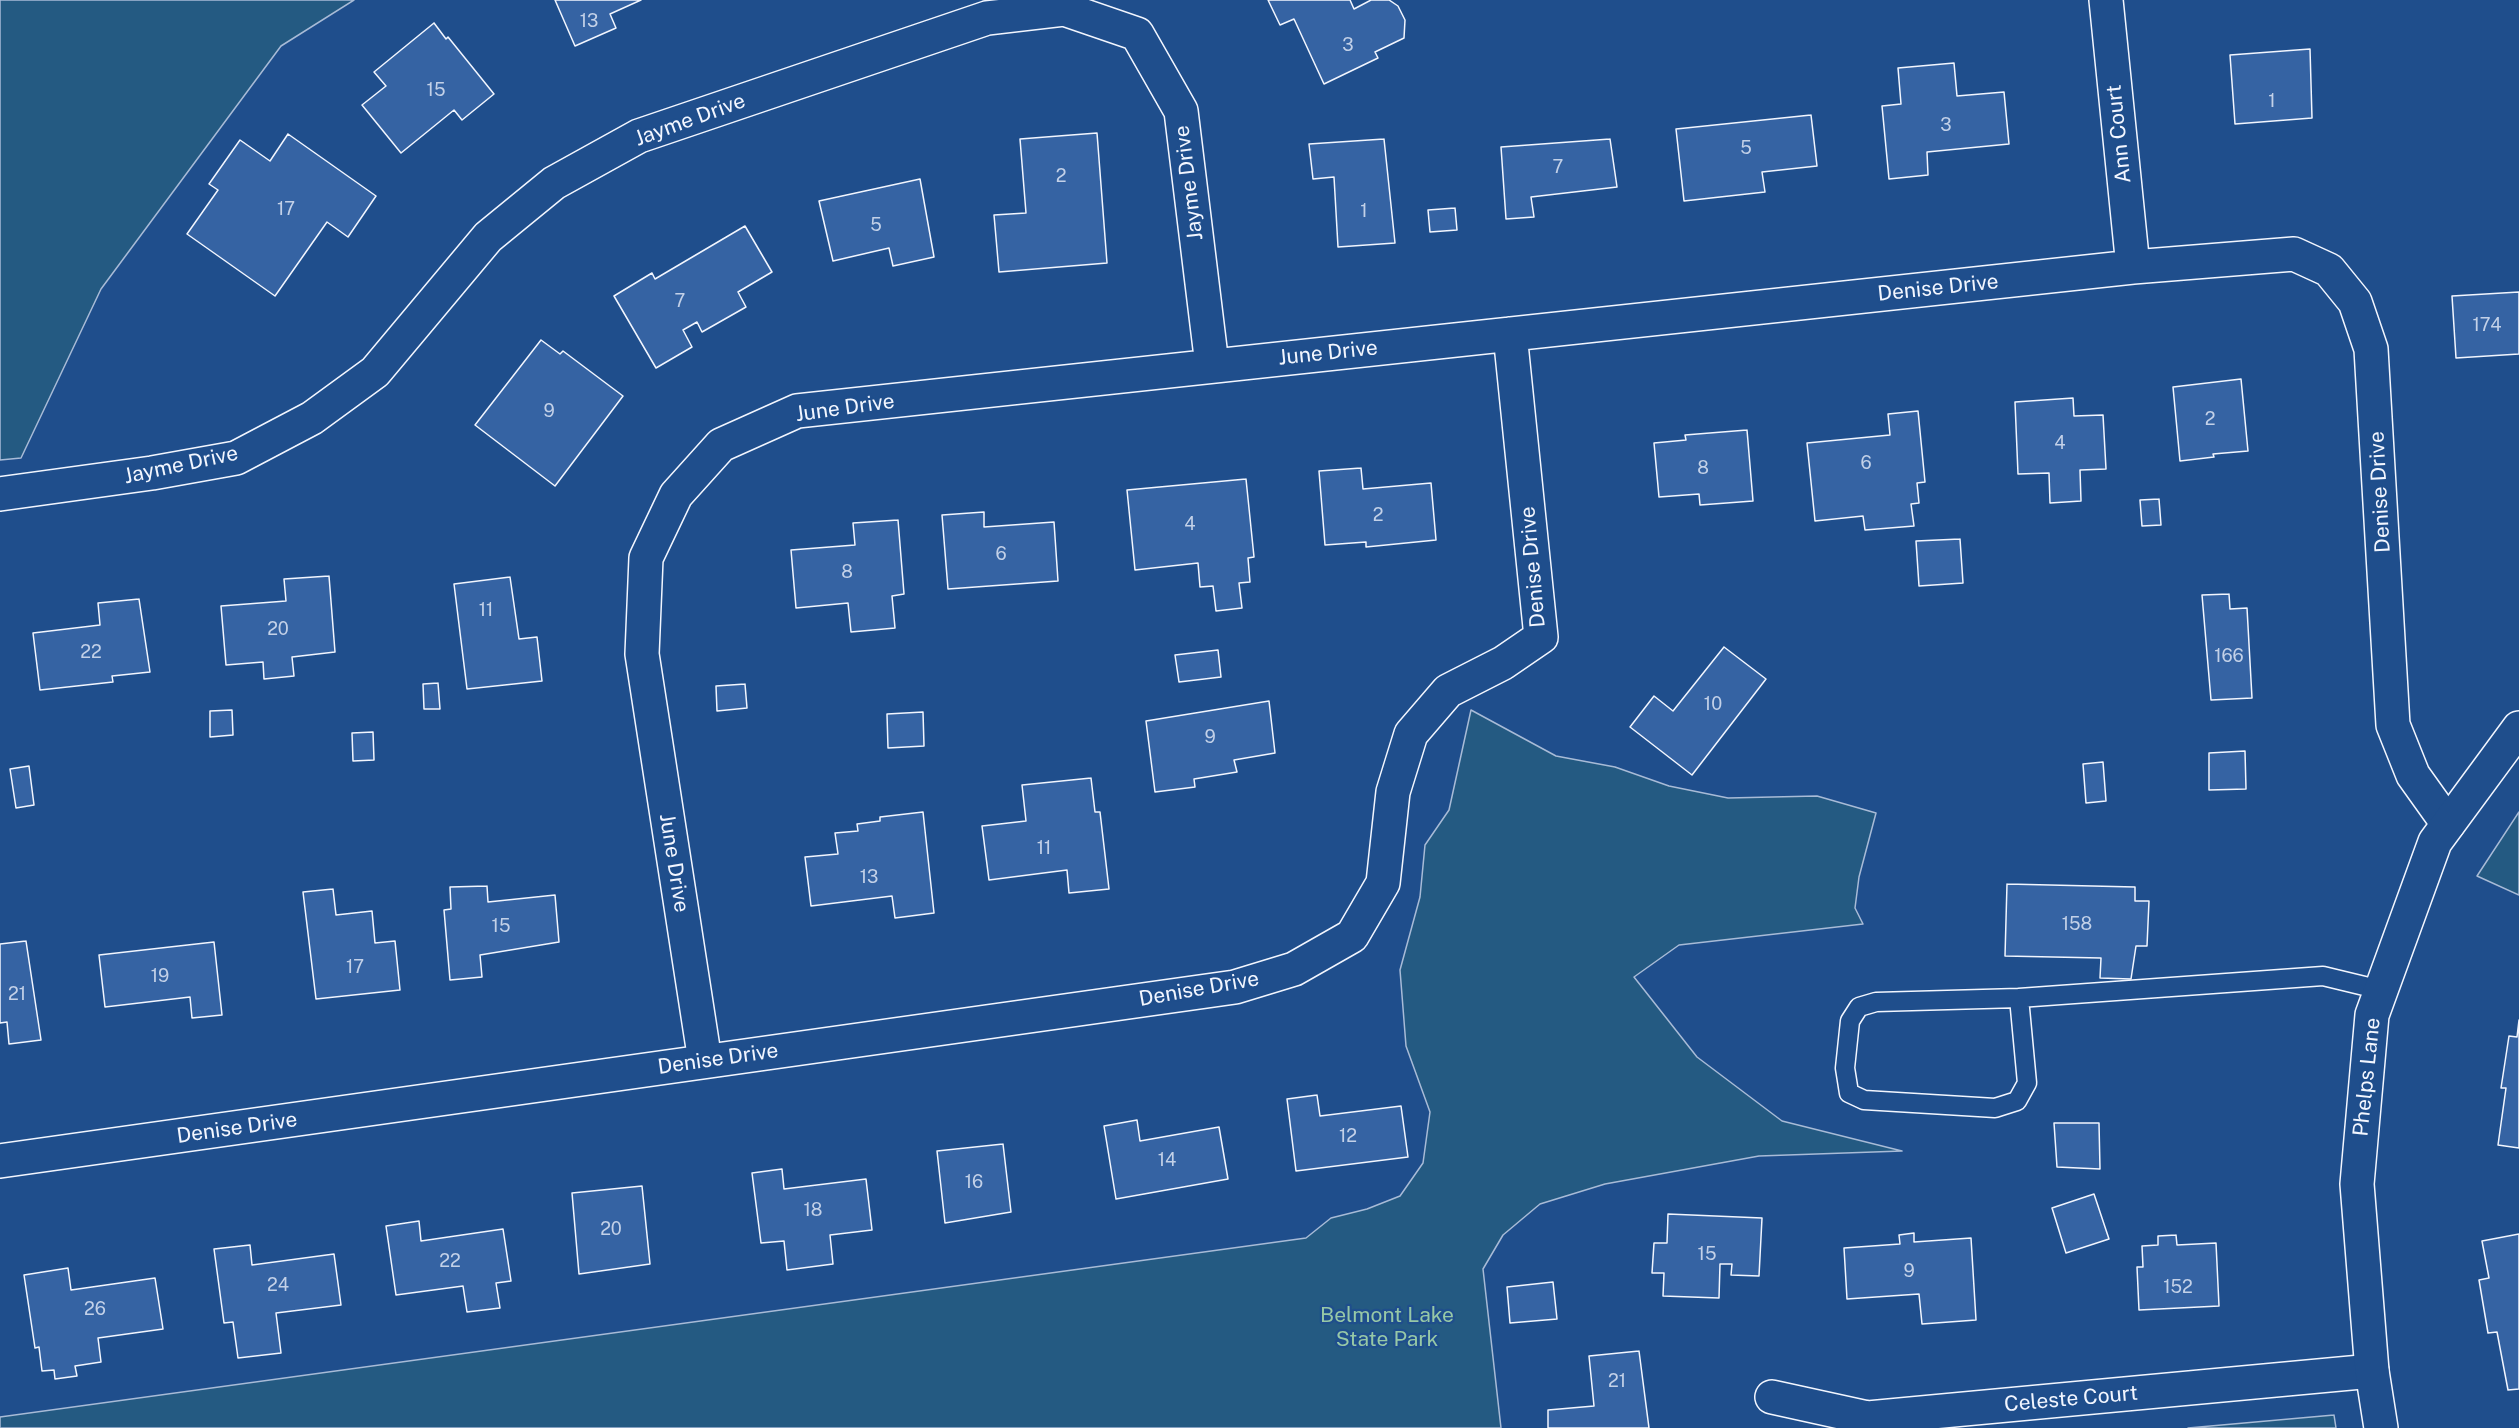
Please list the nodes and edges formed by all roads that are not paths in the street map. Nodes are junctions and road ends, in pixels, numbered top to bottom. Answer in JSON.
{"nodes":[{"id":1,"x":2106,"y":0,"type":"edge"},
{"id":2,"x":2133,"y":267,"type":"junction"},
{"id":3,"x":1510,"y":334,"type":"junction"},
{"id":4,"x":1212,"y":365,"type":"junction"},
{"id":5,"x":0,"y":494,"type":"edge"},
{"id":6,"x":2519,"y":728,"type":"edge"},
{"id":7,"x":2448,"y":824,"type":"junction"},
{"id":8,"x":2381,"y":990,"type":"junction"},
{"id":9,"x":2019,"y":998,"type":"junction"},
{"id":10,"x":705,"y":1061,"type":"junction"},
{"id":11,"x":0,"y":1161,"type":"edge"},
{"id":12,"x":2372,"y":1371,"type":"junction"},
{"id":13,"x":1772,"y":1397,"type":"dead end"},
{"id":14,"x":2381,"y":1428,"type":"edge"}],
"edges":[{"from":1,"to":2,"type":"street","name":"Ann Court"},
{"from":2,"to":3,"type":"street","name":"Denise Drive"},
{"from":2,"to":7,"type":"street","name":"Denise Drive"},
{"from":3,"to":4,"type":"street","name":"June Drive"},
{"from":3,"to":10,"type":"street","name":"Denise Drive"},
{"from":4,"to":5,"type":"street","name":"Jayme Drive"},
{"from":4,"to":10,"type":"street","name":"June Drive"},
{"from":6,"to":7,"type":"street","name":"Phelps Lane"},
{"from":7,"to":8,"type":"street","name":"Phelps Lane"},
{"from":8,"to":9,"type":"lane"},
{"from":8,"to":12,"type":"street","name":"Phelps Lane"},
{"from":9,"to":9,"type":"lane"},
{"from":10,"to":11,"type":"street","name":"Denise Drive"},
{"from":12,"to":13,"type":"street","name":"Celeste Court"},
{"from":12,"to":14,"type":"street","name":"Phelps Lane"}]}
